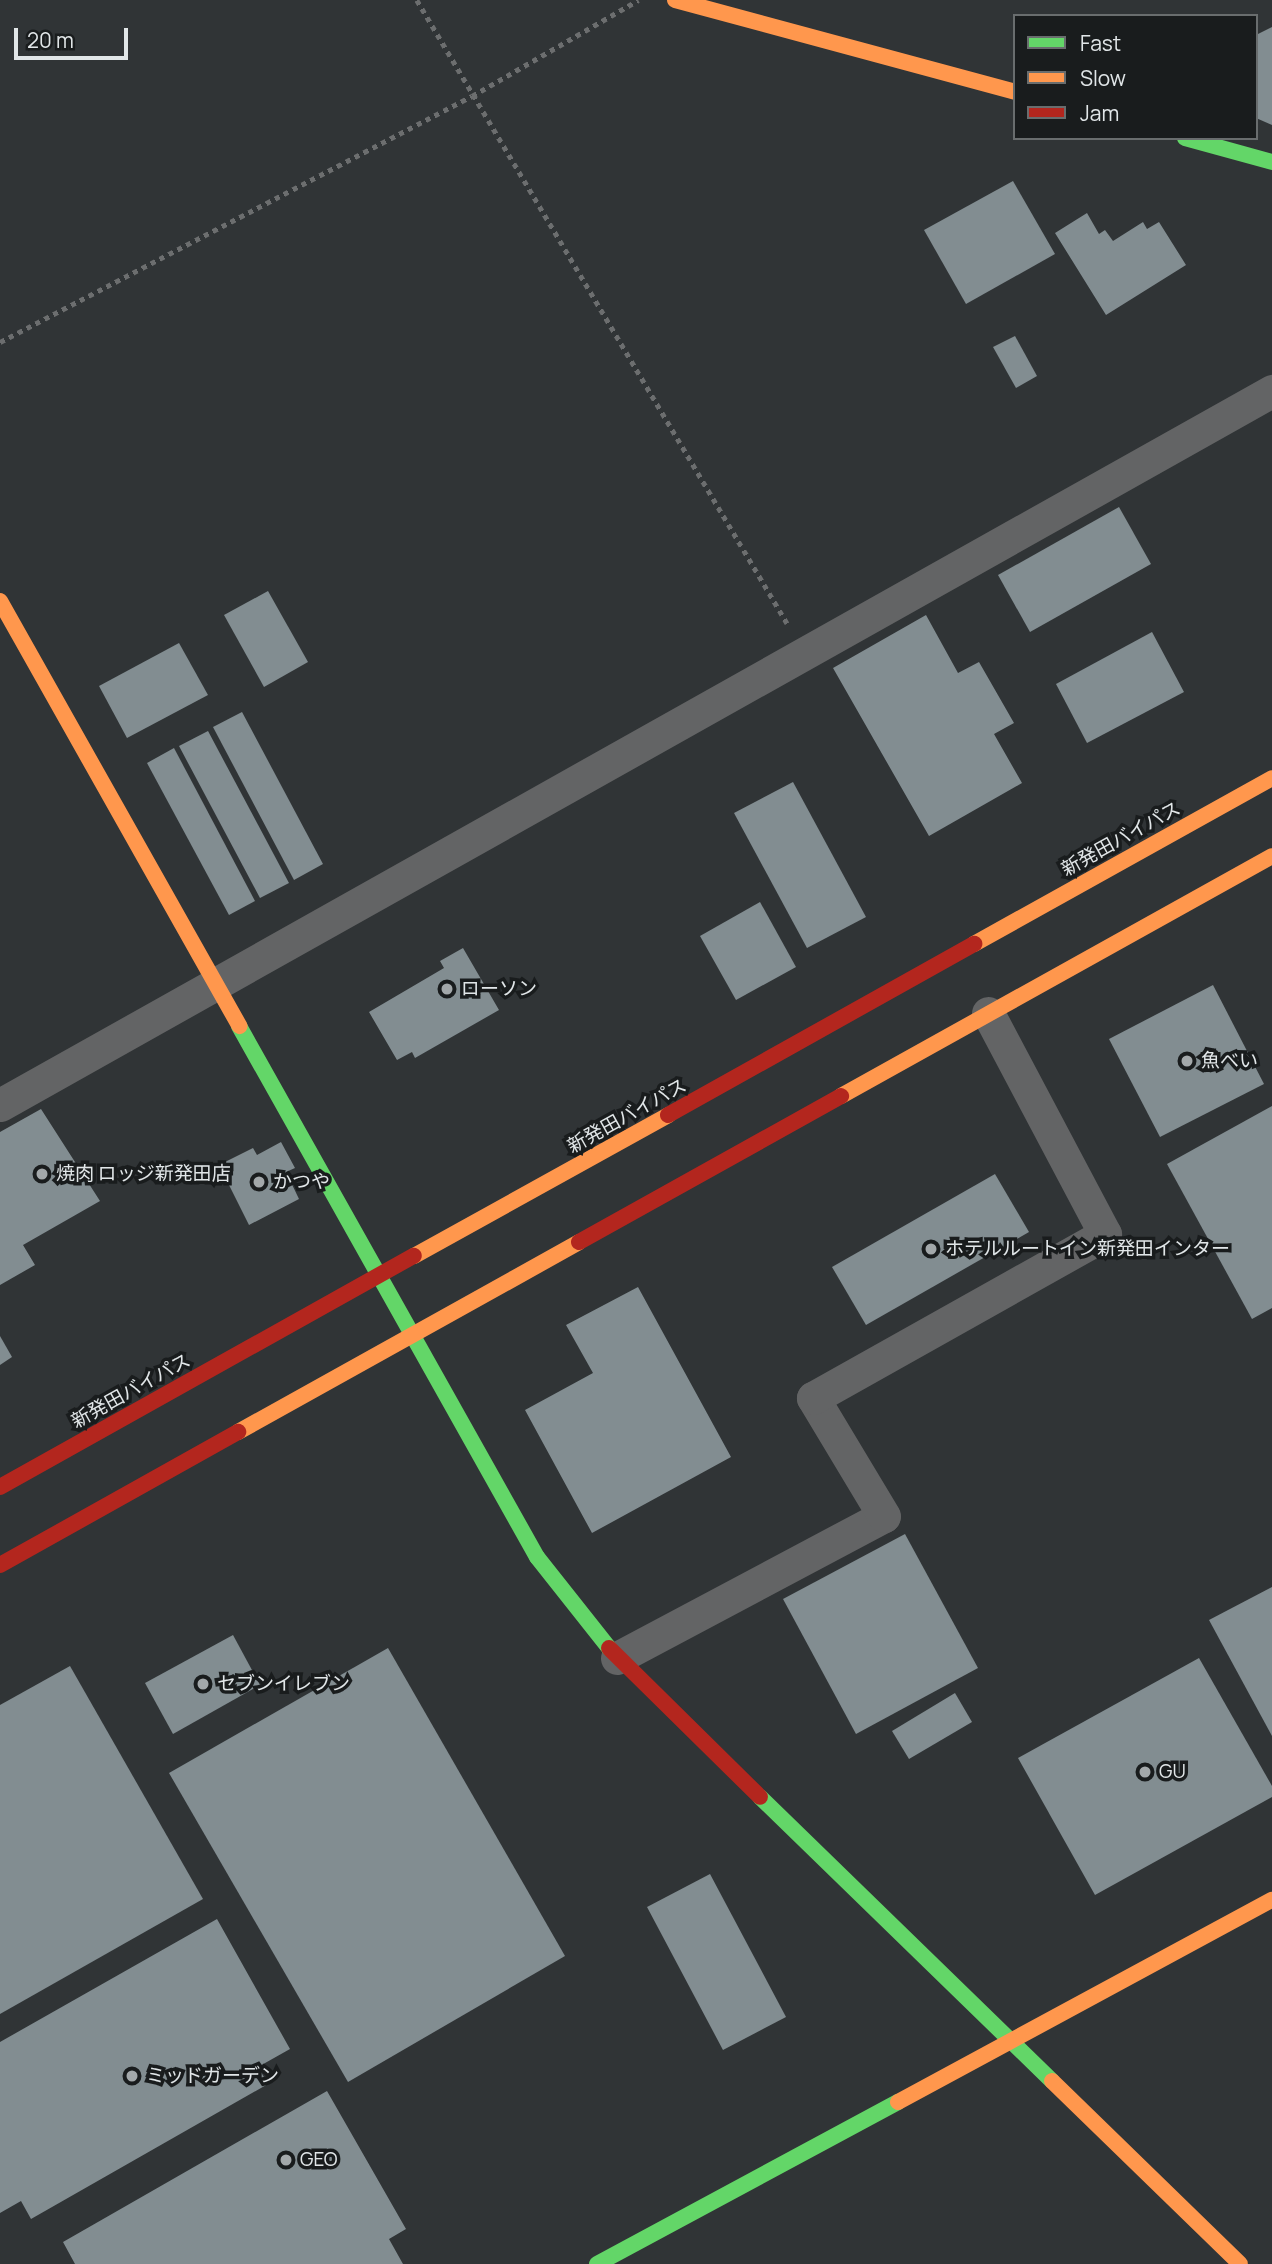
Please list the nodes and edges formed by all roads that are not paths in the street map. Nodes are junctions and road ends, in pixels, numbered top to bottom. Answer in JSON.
{"nodes":[{"id":1,"x":676,"y":0,"type":"edge"},
{"id":2,"x":1013,"y":91,"type":"edge"},
{"id":3,"x":1192,"y":140,"type":"edge"},
{"id":4,"x":1272,"y":162,"type":"edge"},
{"id":5,"x":1272,"y":391,"type":"edge"},
{"id":6,"x":0,"y":601,"type":"edge"},
{"id":7,"x":1272,"y":778,"type":"edge"},
{"id":8,"x":1272,"y":856,"type":"edge"},
{"id":9,"x":214,"y":988,"type":"junction"},
{"id":10,"x":988,"y":1013,"type":"junction"},
{"id":11,"x":0,"y":1105,"type":"edge"},
{"id":12,"x":383,"y":1278,"type":"junction"},
{"id":13,"x":414,"y":1332,"type":"junction"},
{"id":14,"x":0,"y":1487,"type":"edge"},
{"id":15,"x":0,"y":1565,"type":"edge"},
{"id":16,"x":617,"y":1658,"type":"junction"},
{"id":17,"x":1272,"y":1900,"type":"edge"},
{"id":18,"x":1005,"y":2041,"type":"junction"},
{"id":19,"x":597,"y":2264,"type":"edge"},
{"id":20,"x":1240,"y":2264,"type":"edge"}],
"edges":[{"from":1,"to":2,"type":"main road"},
{"from":3,"to":4,"type":"main road"},
{"from":5,"to":9,"type":"street"},
{"from":6,"to":9,"type":"main road"},
{"from":7,"to":12,"type":"main road","name":"新発田バイパス"},
{"from":8,"to":10,"type":"main road"},
{"from":9,"to":11,"type":"street"},
{"from":9,"to":12,"type":"main road"},
{"from":10,"to":13,"type":"main road"},
{"from":10,"to":16,"type":"street"},
{"from":12,"to":13,"type":"main road"},
{"from":12,"to":14,"type":"main road","name":"新発田バイパス"},
{"from":13,"to":15,"type":"main road"},
{"from":13,"to":16,"type":"main road"},
{"from":16,"to":18,"type":"main road"},
{"from":17,"to":18,"type":"main road"},
{"from":18,"to":19,"type":"main road"},
{"from":18,"to":20,"type":"main road"}]}
